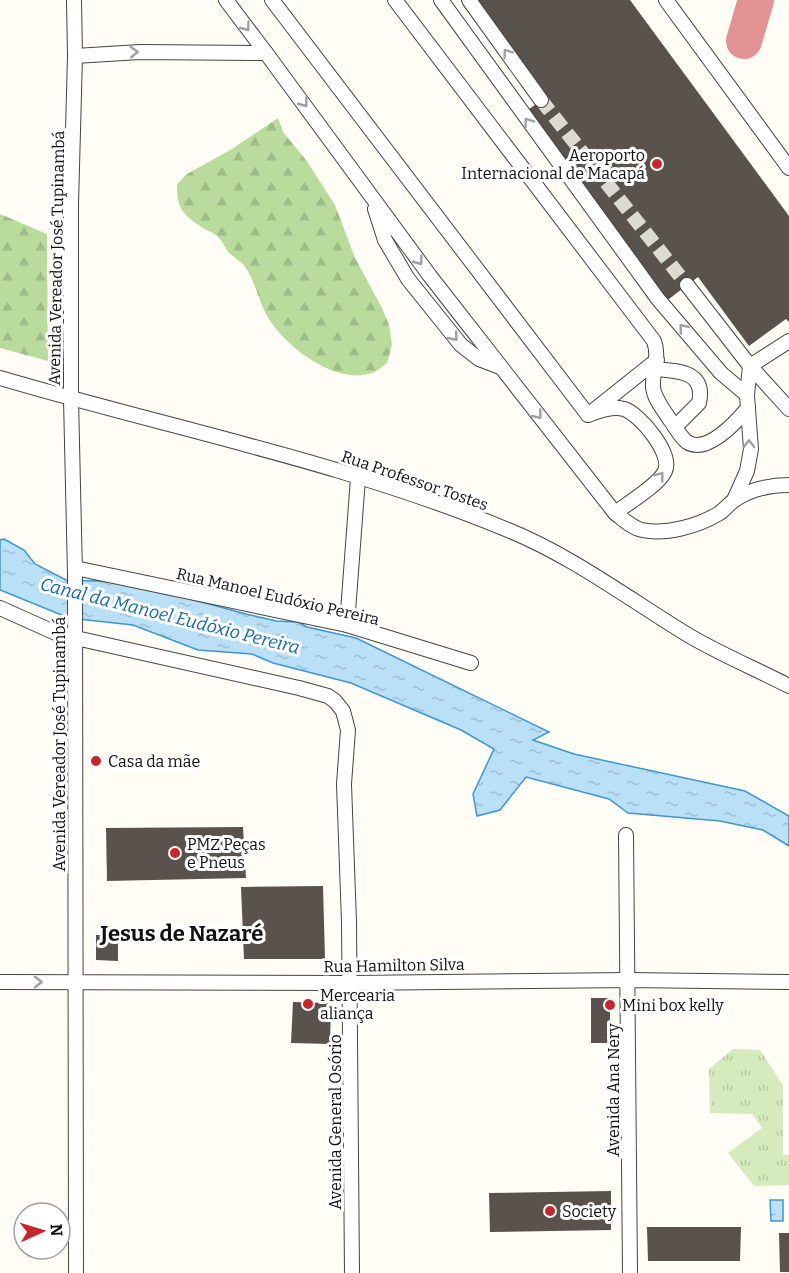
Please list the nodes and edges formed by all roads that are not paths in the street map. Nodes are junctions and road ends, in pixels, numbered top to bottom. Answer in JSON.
{"nodes":[{"id":1,"x":74,"y":0,"type":"edge"},
{"id":2,"x":226,"y":0,"type":"edge"},
{"id":3,"x":272,"y":0,"type":"edge"},
{"id":4,"x":395,"y":0,"type":"edge"},
{"id":5,"x":441,"y":0,"type":"edge"},
{"id":6,"x":469,"y":0,"type":"edge"},
{"id":7,"x":666,"y":0,"type":"edge"},
{"id":8,"x":266,"y":53,"type":"junction"},
{"id":9,"x":75,"y":56,"type":"junction"},
{"id":10,"x":542,"y":100,"type":"tunnel mouth"},
{"id":11,"x":789,"y":168,"type":"edge"},
{"id":12,"x":371,"y":198,"type":"junction"},
{"id":13,"x":687,"y":285,"type":"tunnel mouth"},
{"id":14,"x":789,"y":341,"type":"edge"},
{"id":15,"x":656,"y":365,"type":"junction"},
{"id":16,"x":750,"y":366,"type":"junction"},
{"id":17,"x":500,"y":367,"type":"junction"},
{"id":18,"x":0,"y":378,"type":"edge"},
{"id":19,"x":70,"y":399,"type":"junction"},
{"id":20,"x":748,"y":401,"type":"junction"},
{"id":21,"x":789,"y":409,"type":"edge"},
{"id":22,"x":588,"y":415,"type":"junction"},
{"id":23,"x":675,"y":427,"type":"junction"},
{"id":24,"x":358,"y":478,"type":"junction"},
{"id":25,"x":789,"y":485,"type":"edge"},
{"id":26,"x":734,"y":500,"type":"junction"},
{"id":27,"x":615,"y":513,"type":"junction"},
{"id":28,"x":75,"y":571,"type":"junction"},
{"id":29,"x":0,"y":608,"type":"edge"},
{"id":30,"x":347,"y":626,"type":"junction"},
{"id":31,"x":75,"y":631,"type":"junction"},
{"id":32,"x":471,"y":663,"type":"dead end"},
{"id":33,"x":789,"y":687,"type":"edge"},
{"id":34,"x":626,"y":835,"type":"dead end"},
{"id":35,"x":629,"y":980,"type":"junction"},
{"id":36,"x":0,"y":982,"type":"edge"},
{"id":37,"x":76,"y":982,"type":"junction"},
{"id":38,"x":789,"y":982,"type":"edge"},
{"id":39,"x":350,"y":983,"type":"junction"},
{"id":40,"x":76,"y":1273,"type":"edge"},
{"id":41,"x":352,"y":1273,"type":"edge"},
{"id":42,"x":630,"y":1273,"type":"edge"}],
"edges":[{"from":1,"to":9,"type":"street","name":"Avenida Vereador José Tupinambá"},
{"from":2,"to":8,"type":"street","one_way":true},
{"from":3,"to":22,"type":"street"},
{"from":4,"to":15,"type":"street"},
{"from":20,"to":5,"type":"street","one_way":true},
{"from":10,"to":6,"type":"street","one_way":true},
{"from":7,"to":11,"type":"street"},
{"from":9,"to":8,"type":"street","one_way":true},
{"from":8,"to":12,"type":"street","one_way":true},
{"from":9,"to":19,"type":"street","name":"Avenida Vereador José Tupinambá"},
{"from":12,"to":17,"type":"street","one_way":true},
{"from":12,"to":17,"type":"street","one_way":true},
{"from":13,"to":16,"type":"street"},
{"from":14,"to":16,"type":"street"},
{"from":15,"to":22,"type":"street"},
{"from":15,"to":23,"type":"street"},
{"from":15,"to":23,"type":"street"},
{"from":16,"to":20,"type":"street"},
{"from":16,"to":21,"type":"street"},
{"from":17,"to":27,"type":"street","one_way":true},
{"from":18,"to":19,"type":"street","name":"Rua Professor Tostes"},
{"from":19,"to":24,"type":"street","name":"Rua Professor Tostes"},
{"from":19,"to":28,"type":"street","name":"Avenida Vereador José Tupinambá"},
{"from":20,"to":23,"type":"street"},
{"from":26,"to":20,"type":"street","one_way":true},
{"from":27,"to":22,"type":"street","one_way":true},
{"from":24,"to":30,"type":"street"},
{"from":24,"to":33,"type":"street","name":"Rua Professor Tostes"},
{"from":25,"to":26,"type":"street"},
{"from":26,"to":27,"type":"street"},
{"from":28,"to":30,"type":"street","name":"Rua Manoel Eudóxio Pereira"},
{"from":28,"to":31,"type":"street","name":"Avenida Vereador José Tupinambá"},
{"from":29,"to":31,"type":"street"},
{"from":30,"to":32,"type":"street","name":"Rua Manoel Eudóxio Pereira"},
{"from":31,"to":37,"type":"street","name":"Avenida Vereador José Tupinambá"},
{"from":31,"to":39,"type":"street","name":"Avenida General Osório"},
{"from":34,"to":35,"type":"street","name":"Avenida Ana Nery"},
{"from":35,"to":38,"type":"street","name":"Rua Hamilton Silva"},
{"from":35,"to":39,"type":"street","name":"Rua Hamilton Silva"},
{"from":35,"to":42,"type":"street","name":"Avenida Ana Nery"},
{"from":36,"to":37,"type":"street","name":"Rua Hamilton Silva","one_way":true},
{"from":37,"to":39,"type":"street","name":"Rua Hamilton Silva"},
{"from":37,"to":40,"type":"street","name":"Avenida Vereador José Tupinambá"},
{"from":39,"to":41,"type":"street","name":"Avenida General Osório"}]}
